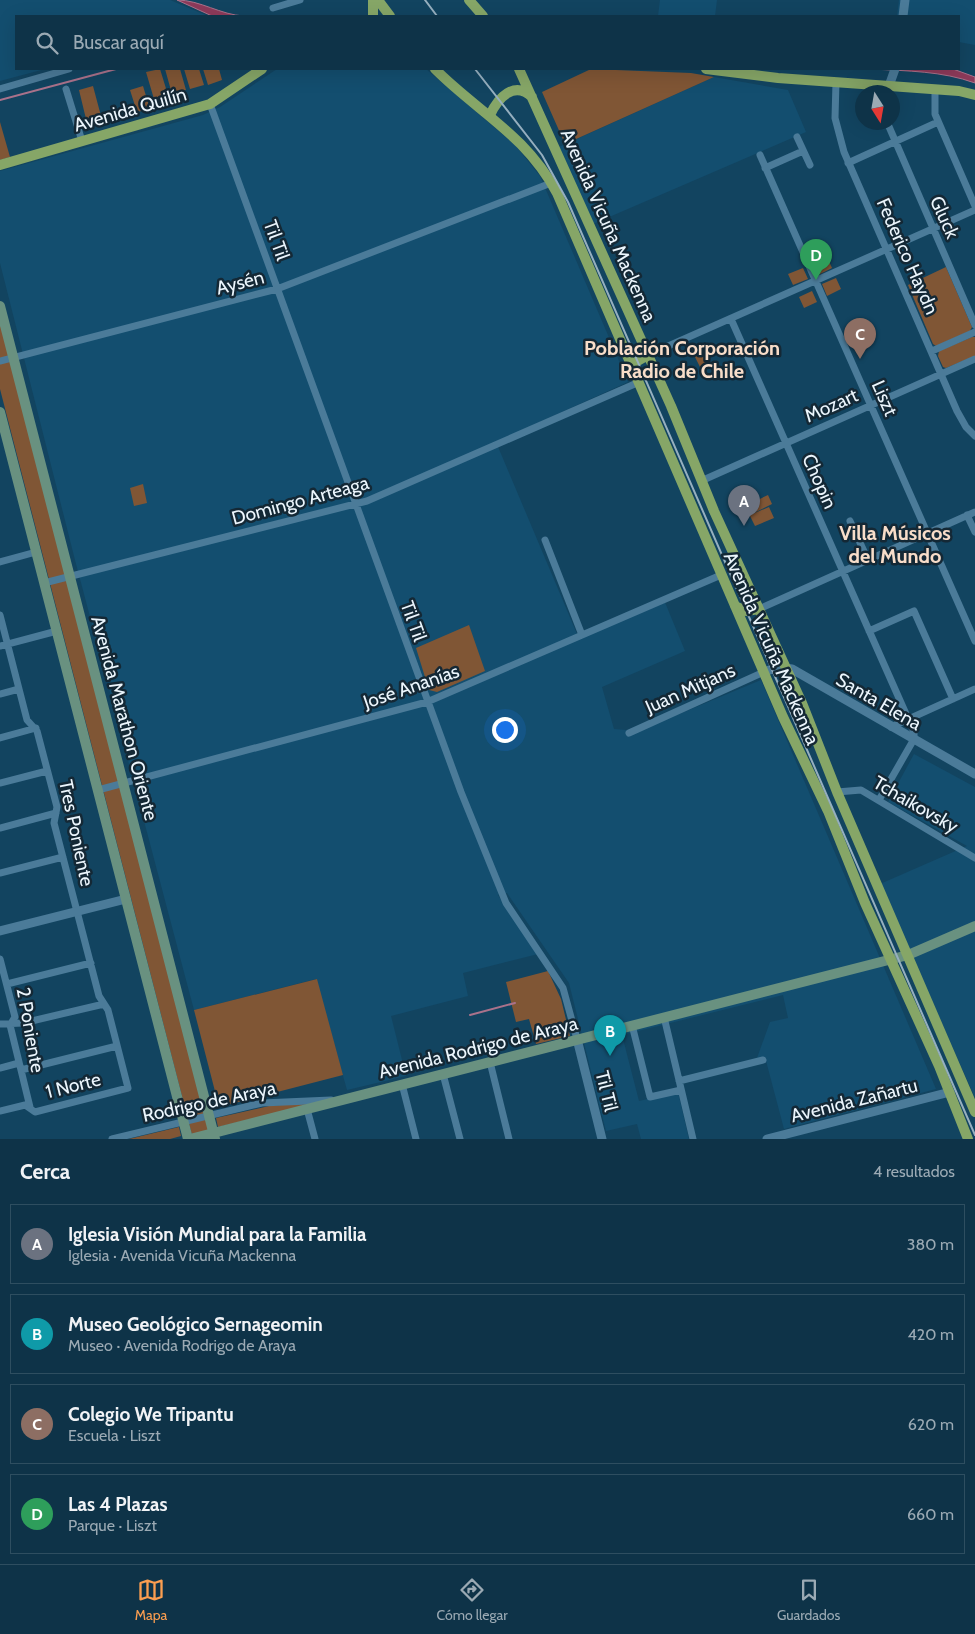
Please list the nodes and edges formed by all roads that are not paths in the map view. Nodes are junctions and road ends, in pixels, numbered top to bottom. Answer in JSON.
{"nodes":[{"id":1,"x":300,"y":0,"type":"edge"},
{"id":2,"x":373,"y":0,"type":"edge"},
{"id":3,"x":378,"y":0,"type":"edge"},
{"id":4,"x":469,"y":0,"type":"edge"},
{"id":5,"x":905,"y":0,"type":"edge"},
{"id":6,"x":273,"y":8,"type":"dead end"},
{"id":7,"x":373,"y":15,"type":"edge"},
{"id":8,"x":389,"y":15,"type":"edge"},
{"id":9,"x":482,"y":15,"type":"edge"},
{"id":10,"x":903,"y":15,"type":"edge"},
{"id":11,"x":66,"y":70,"type":"edge"},
{"id":12,"x":261,"y":70,"type":"edge"},
{"id":13,"x":436,"y":70,"type":"edge"},
{"id":14,"x":519,"y":70,"type":"edge"},
{"id":15,"x":714,"y":70,"type":"edge"},
{"id":16,"x":894,"y":72,"type":"edge"},
{"id":17,"x":836,"y":82,"type":"junction"},
{"id":18,"x":858,"y":85,"type":"edge"},
{"id":19,"x":889,"y":85,"type":"edge"},
{"id":20,"x":0,"y":89,"type":"edge"},
{"id":21,"x":66,"y":89,"type":"dead end"},
{"id":22,"x":900,"y":89,"type":"edge"},
{"id":23,"x":935,"y":89,"type":"junction"},
{"id":24,"x":974,"y":96,"type":"edge"},
{"id":25,"x":532,"y":98,"type":"junction"},
{"id":26,"x":210,"y":104,"type":"junction"},
{"id":27,"x":490,"y":114,"type":"junction"},
{"id":28,"x":938,"y":122,"type":"junction"},
{"id":29,"x":890,"y":130,"type":"edge"},
{"id":30,"x":797,"y":137,"type":"dead end"},
{"id":31,"x":82,"y":141,"type":"junction"},
{"id":32,"x":894,"y":142,"type":"junction"},
{"id":33,"x":803,"y":151,"type":"junction"},
{"id":34,"x":760,"y":155,"type":"dead end"},
{"id":35,"x":848,"y":162,"type":"junction"},
{"id":36,"x":0,"y":164,"type":"edge"},
{"id":37,"x":810,"y":165,"type":"dead end"},
{"id":38,"x":765,"y":168,"type":"junction"},
{"id":39,"x":552,"y":183,"type":"junction"},
{"id":40,"x":975,"y":206,"type":"edge"},
{"id":41,"x":975,"y":210,"type":"edge"},
{"id":42,"x":933,"y":229,"type":"junction"},
{"id":43,"x":887,"y":250,"type":"junction"},
{"id":44,"x":816,"y":282,"type":"junction"},
{"id":45,"x":277,"y":289,"type":"junction"},
{"id":46,"x":0,"y":306,"type":"edge"},
{"id":47,"x":731,"y":319,"type":"junction"},
{"id":48,"x":975,"y":325,"type":"edge"},
{"id":49,"x":975,"y":332,"type":"edge"},
{"id":50,"x":932,"y":351,"type":"junction"},
{"id":51,"x":648,"y":355,"type":"junction"},
{"id":52,"x":13,"y":357,"type":"junction"},
{"id":53,"x":975,"y":359,"type":"edge"},
{"id":54,"x":0,"y":361,"type":"edge"},
{"id":55,"x":631,"y":369,"type":"junction"},
{"id":56,"x":941,"y":374,"type":"junction"},
{"id":57,"x":637,"y":383,"type":"junction"},
{"id":58,"x":870,"y":405,"type":"junction"},
{"id":59,"x":0,"y":412,"type":"edge"},
{"id":60,"x":975,"y":436,"type":"edge"},
{"id":61,"x":786,"y":443,"type":"junction"},
{"id":62,"x":701,"y":481,"type":"junction"},
{"id":63,"x":354,"y":504,"type":"junction"},
{"id":64,"x":975,"y":512,"type":"edge"},
{"id":65,"x":967,"y":515,"type":"junction"},
{"id":66,"x":850,"y":521,"type":"dead end"},
{"id":67,"x":975,"y":532,"type":"edge"},
{"id":68,"x":927,"y":533,"type":"junction"},
{"id":69,"x":545,"y":540,"type":"dead end"},
{"id":70,"x":36,"y":552,"type":"junction"},
{"id":71,"x":868,"y":560,"type":"junction"},
{"id":72,"x":0,"y":562,"type":"edge"},
{"id":73,"x":842,"y":571,"type":"junction"},
{"id":74,"x":721,"y":575,"type":"junction"},
{"id":75,"x":70,"y":576,"type":"junction"},
{"id":76,"x":44,"y":583,"type":"junction"},
{"id":77,"x":735,"y":606,"type":"junction"},
{"id":78,"x":759,"y":609,"type":"junction"},
{"id":79,"x":0,"y":615,"type":"edge"},
{"id":80,"x":57,"y":631,"type":"junction"},
{"id":81,"x":869,"y":631,"type":"junction"},
{"id":82,"x":582,"y":635,"type":"junction"},
{"id":83,"x":975,"y":641,"type":"edge"},
{"id":84,"x":4,"y":645,"type":"edge"},
{"id":85,"x":786,"y":667,"type":"junction"},
{"id":86,"x":764,"y":672,"type":"junction"},
{"id":87,"x":19,"y":689,"type":"junction"},
{"id":88,"x":975,"y":689,"type":"edge"},
{"id":89,"x":0,"y":694,"type":"edge"},
{"id":90,"x":953,"y":699,"type":"junction"},
{"id":91,"x":427,"y":702,"type":"junction"},
{"id":92,"x":908,"y":719,"type":"junction"},
{"id":93,"x":891,"y":727,"type":"junction"},
{"id":94,"x":36,"y":728,"type":"junction"},
{"id":95,"x":629,"y":732,"type":"dead end"},
{"id":96,"x":0,"y":738,"type":"edge"},
{"id":97,"x":914,"y":739,"type":"junction"},
{"id":98,"x":47,"y":770,"type":"junction"},
{"id":99,"x":975,"y":774,"type":"edge"},
{"id":100,"x":0,"y":783,"type":"edge"},
{"id":101,"x":124,"y":783,"type":"junction"},
{"id":102,"x":98,"y":790,"type":"junction"},
{"id":103,"x":837,"y":792,"type":"junction"},
{"id":104,"x":879,"y":800,"type":"junction"},
{"id":105,"x":56,"y":813,"type":"junction"},
{"id":106,"x":0,"y":828,"type":"edge"},
{"id":107,"x":63,"y":856,"type":"junction"},
{"id":108,"x":975,"y":858,"type":"edge"},
{"id":109,"x":0,"y":873,"type":"edge"},
{"id":110,"x":126,"y":898,"type":"junction"},
{"id":111,"x":77,"y":911,"type":"junction"},
{"id":112,"x":975,"y":926,"type":"edge"},
{"id":113,"x":0,"y":931,"type":"edge"},
{"id":114,"x":908,"y":955,"type":"junction"},
{"id":115,"x":0,"y":959,"type":"edge"},
{"id":116,"x":890,"y":959,"type":"junction"},
{"id":117,"x":90,"y":963,"type":"junction"},
{"id":118,"x":4,"y":980,"type":"edge"},
{"id":119,"x":104,"y":1004,"type":"junction"},
{"id":120,"x":664,"y":1017,"type":"junction"},
{"id":121,"x":13,"y":1022,"type":"junction"},
{"id":122,"x":0,"y":1024,"type":"edge"},
{"id":123,"x":632,"y":1025,"type":"junction"},
{"id":124,"x":578,"y":1039,"type":"junction"},
{"id":125,"x":117,"y":1046,"type":"junction"},
{"id":126,"x":763,"y":1060,"type":"dead end"},
{"id":127,"x":490,"y":1062,"type":"junction"},
{"id":128,"x":20,"y":1067,"type":"junction"},
{"id":129,"x":0,"y":1068,"type":"edge"},
{"id":130,"x":443,"y":1074,"type":"junction"},
{"id":131,"x":679,"y":1081,"type":"junction"},
{"id":132,"x":402,"y":1084,"type":"junction"},
{"id":133,"x":128,"y":1088,"type":"joint"},
{"id":134,"x":681,"y":1090,"type":"junction"},
{"id":135,"x":950,"y":1092,"type":"junction"},
{"id":136,"x":344,"y":1099,"type":"junction"},
{"id":137,"x":30,"y":1107,"type":"junction"},
{"id":138,"x":307,"y":1109,"type":"junction"},
{"id":139,"x":0,"y":1111,"type":"edge"},
{"id":140,"x":975,"y":1112,"type":"edge"},
{"id":141,"x":209,"y":1115,"type":"junction"},
{"id":142,"x":183,"y":1120,"type":"junction"},
{"id":143,"x":215,"y":1136,"type":"edge"},
{"id":144,"x":112,"y":1139,"type":"edge"},
{"id":145,"x":189,"y":1139,"type":"edge"},
{"id":146,"x":315,"y":1139,"type":"edge"},
{"id":147,"x":416,"y":1139,"type":"edge"},
{"id":148,"x":460,"y":1139,"type":"edge"},
{"id":149,"x":509,"y":1139,"type":"edge"},
{"id":150,"x":602,"y":1139,"type":"edge"},
{"id":151,"x":693,"y":1139,"type":"edge"},
{"id":152,"x":767,"y":1139,"type":"edge"},
{"id":153,"x":968,"y":1139,"type":"edge"}],
"edges":[{"from":1,"to":6,"type":"street"},
{"from":2,"to":7,"type":"main road"},
{"from":3,"to":8,"type":"main road"},
{"from":4,"to":9,"type":"main road"},
{"from":5,"to":10,"type":"street"},
{"from":11,"to":20,"type":"street"},
{"from":12,"to":26,"type":"main road","name":"Avenida Quilín"},
{"from":13,"to":27,"type":"main road","name":"Avenida Vicuña Mackenna"},
{"from":14,"to":25,"type":"main road","name":"Avenida Vicuña Mackenna"},
{"from":15,"to":17,"type":"main road"},
{"from":16,"to":19,"type":"street"},
{"from":17,"to":18,"type":"main road"},
{"from":17,"to":35,"type":"street","name":"Federico Haydn"},
{"from":21,"to":31,"type":"street"},
{"from":22,"to":23,"type":"main road"},
{"from":23,"to":24,"type":"main road"},
{"from":23,"to":28,"type":"street"},
{"from":25,"to":27,"type":"main road"},
{"from":25,"to":51,"type":"main road","name":"Avenida Vicuña Mackenna"},
{"from":26,"to":31,"type":"main road","name":"Avenida Quilín"},
{"from":26,"to":45,"type":"street","name":"Til Til"},
{"from":27,"to":39,"type":"main road","name":"Avenida Vicuña Mackenna"},
{"from":28,"to":32,"type":"street"},
{"from":28,"to":40,"type":"street"},
{"from":29,"to":32,"type":"street","name":"Gluck"},
{"from":30,"to":33,"type":"street"},
{"from":31,"to":36,"type":"main road","name":"Avenida Quilín"},
{"from":32,"to":35,"type":"street"},
{"from":32,"to":42,"type":"street","name":"Gluck"},
{"from":33,"to":37,"type":"street"},
{"from":33,"to":38,"type":"street"},
{"from":34,"to":38,"type":"street","name":"Liszt"},
{"from":35,"to":43,"type":"street","name":"Federico Haydn"},
{"from":38,"to":44,"type":"street","name":"Liszt"},
{"from":39,"to":45,"type":"street","name":"Aysén"},
{"from":39,"to":55,"type":"main road","name":"Avenida Vicuña Mackenna"},
{"from":41,"to":42,"type":"street"},
{"from":42,"to":43,"type":"street"},
{"from":42,"to":48,"type":"street","name":"Gluck"},
{"from":43,"to":44,"type":"street"},
{"from":43,"to":50,"type":"street","name":"Federico Haydn"},
{"from":44,"to":47,"type":"street"},
{"from":44,"to":58,"type":"street","name":"Liszt"},
{"from":45,"to":52,"type":"street","name":"Aysén"},
{"from":45,"to":63,"type":"street","name":"Til Til"},
{"from":46,"to":52,"type":"main road","name":"Avenida Marathon Oriente"},
{"from":47,"to":51,"type":"street"},
{"from":47,"to":61,"type":"street","name":"Chopin"},
{"from":49,"to":50,"type":"street"},
{"from":50,"to":56,"type":"street","name":"Federico Haydn"},
{"from":51,"to":55,"type":"main road"},
{"from":51,"to":62,"type":"main road","name":"Avenida Vicuña Mackenna"},
{"from":52,"to":54,"type":"street","name":"Aysén"},
{"from":52,"to":75,"type":"main road","name":"Avenida Marathon Oriente"},
{"from":53,"to":56,"type":"street","name":"Mozart"},
{"from":55,"to":57,"type":"main road","name":"Avenida Vicuña Mackenna"},
{"from":56,"to":58,"type":"street","name":"Mozart"},
{"from":56,"to":60,"type":"street","name":"Federico Haydn"},
{"from":57,"to":63,"type":"street","name":"Domingo Arteaga"},
{"from":57,"to":74,"type":"main road","name":"Avenida Vicuña Mackenna"},
{"from":58,"to":61,"type":"street","name":"Mozart"},
{"from":58,"to":68,"type":"street","name":"Liszt"},
{"from":59,"to":70,"type":"main road"},
{"from":61,"to":62,"type":"street","name":"Mozart"},
{"from":61,"to":73,"type":"street","name":"Chopin"},
{"from":62,"to":78,"type":"main road","name":"Avenida Vicuña Mackenna"},
{"from":63,"to":75,"type":"street","name":"Domingo Arteaga"},
{"from":63,"to":91,"type":"street","name":"Til Til"},
{"from":64,"to":65,"type":"street"},
{"from":65,"to":67,"type":"street"},
{"from":65,"to":68,"type":"street"},
{"from":66,"to":71,"type":"street"},
{"from":68,"to":71,"type":"street"},
{"from":68,"to":83,"type":"street","name":"Liszt"},
{"from":69,"to":82,"type":"street"},
{"from":70,"to":72,"type":"street"},
{"from":70,"to":76,"type":"main road"},
{"from":71,"to":73,"type":"street"},
{"from":73,"to":78,"type":"street"},
{"from":73,"to":81,"type":"street","name":"Chopin"},
{"from":74,"to":77,"type":"main road","name":"Avenida Vicuña Mackenna"},
{"from":74,"to":82,"type":"street","name":"José Ananías"},
{"from":75,"to":76,"type":"street","name":"Domingo Arteaga"},
{"from":75,"to":101,"type":"main road","name":"Avenida Marathon Oriente"},
{"from":76,"to":80,"type":"main road"},
{"from":77,"to":78,"type":"main road"},
{"from":77,"to":86,"type":"main road","name":"Avenida Vicuña Mackenna"},
{"from":78,"to":85,"type":"main road","name":"Avenida Vicuña Mackenna"},
{"from":79,"to":84,"type":"street","name":"Tres Poniente"},
{"from":80,"to":84,"type":"street"},
{"from":80,"to":102,"type":"main road"},
{"from":81,"to":90,"type":"street"},
{"from":81,"to":92,"type":"street","name":"Chopin"},
{"from":82,"to":91,"type":"street","name":"José Ananías"},
{"from":84,"to":87,"type":"street","name":"Tres Poniente"},
{"from":85,"to":86,"type":"street"},
{"from":85,"to":93,"type":"street","name":"Santa Elena"},
{"from":85,"to":103,"type":"main road","name":"Avenida Vicuña Mackenna"},
{"from":86,"to":95,"type":"street","name":"Juan Mitjans"},
{"from":86,"to":116,"type":"main road","name":"Avenida Vicuña Mackenna"},
{"from":87,"to":89,"type":"street"},
{"from":87,"to":94,"type":"street","name":"Tres Poniente"},
{"from":88,"to":90,"type":"street"},
{"from":90,"to":92,"type":"street"},
{"from":91,"to":101,"type":"street","name":"José Ananías"},
{"from":91,"to":124,"type":"street","name":"Til Til"},
{"from":92,"to":93,"type":"street"},
{"from":92,"to":97,"type":"street","name":"Chopin"},
{"from":93,"to":97,"type":"street","name":"Santa Elena"},
{"from":94,"to":96,"type":"street"},
{"from":94,"to":98,"type":"street","name":"Tres Poniente"},
{"from":97,"to":99,"type":"street","name":"Santa Elena"},
{"from":97,"to":104,"type":"street"},
{"from":98,"to":100,"type":"street"},
{"from":98,"to":105,"type":"street","name":"Tres Poniente"},
{"from":101,"to":102,"type":"street","name":"José Ananías"},
{"from":101,"to":141,"type":"main road","name":"Avenida Marathon Oriente"},
{"from":102,"to":110,"type":"main road"},
{"from":103,"to":104,"type":"street","name":"Tchaikovsky"},
{"from":103,"to":114,"type":"main road","name":"Avenida Vicuña Mackenna"},
{"from":104,"to":108,"type":"street","name":"Tchaikovsky"},
{"from":105,"to":106,"type":"street"},
{"from":105,"to":107,"type":"street","name":"Tres Poniente"},
{"from":107,"to":109,"type":"street"},
{"from":107,"to":111,"type":"street","name":"Tres Poniente"},
{"from":110,"to":111,"type":"street"},
{"from":110,"to":142,"type":"main road"},
{"from":111,"to":113,"type":"street"},
{"from":111,"to":117,"type":"street","name":"Tres Poniente"},
{"from":112,"to":114,"type":"main road","name":"Avenida Rodrigo de Araya"},
{"from":114,"to":116,"type":"main road","name":"Avenida Rodrigo de Araya"},
{"from":114,"to":140,"type":"main road","name":"Avenida Vicuña Mackenna"},
{"from":115,"to":118,"type":"street","name":"2 Poniente"},
{"from":116,"to":120,"type":"main road","name":"Avenida Rodrigo de Araya"},
{"from":116,"to":135,"type":"main road","name":"Avenida Vicuña Mackenna"},
{"from":117,"to":118,"type":"street"},
{"from":117,"to":119,"type":"street","name":"Tres Poniente"},
{"from":118,"to":121,"type":"street","name":"2 Poniente"},
{"from":119,"to":121,"type":"street"},
{"from":119,"to":125,"type":"street","name":"Tres Poniente"},
{"from":120,"to":123,"type":"main road","name":"Avenida Rodrigo de Araya"},
{"from":120,"to":131,"type":"street"},
{"from":121,"to":122,"type":"street"},
{"from":121,"to":128,"type":"street","name":"2 Poniente"},
{"from":123,"to":124,"type":"main road","name":"Avenida Rodrigo de Araya"},
{"from":123,"to":134,"type":"street"},
{"from":124,"to":127,"type":"main road","name":"Avenida Rodrigo de Araya"},
{"from":124,"to":150,"type":"street","name":"Til Til"},
{"from":125,"to":128,"type":"street"},
{"from":125,"to":133,"type":"street","name":"Tres Poniente"},
{"from":126,"to":131,"type":"street"},
{"from":127,"to":130,"type":"main road","name":"Avenida Rodrigo de Araya"},
{"from":127,"to":149,"type":"street"},
{"from":128,"to":129,"type":"street"},
{"from":128,"to":137,"type":"street","name":"2 Poniente"},
{"from":130,"to":132,"type":"main road","name":"Avenida Rodrigo de Araya"},
{"from":130,"to":148,"type":"street"},
{"from":131,"to":134,"type":"street"},
{"from":132,"to":136,"type":"main road","name":"Avenida Rodrigo de Araya"},
{"from":132,"to":147,"type":"street"},
{"from":133,"to":137,"type":"street","name":"1 Norte"},
{"from":134,"to":151,"type":"street"},
{"from":135,"to":152,"type":"street","name":"Avenida Zañartu"},
{"from":135,"to":153,"type":"main road","name":"Avenida Vicuña Mackenna"},
{"from":136,"to":138,"type":"main road","name":"Avenida Rodrigo de Araya"},
{"from":136,"to":141,"type":"street","name":"Rodrigo de Araya"},
{"from":137,"to":139,"type":"street","name":"1 Norte"},
{"from":138,"to":143,"type":"main road","name":"Avenida Rodrigo de Araya"},
{"from":138,"to":146,"type":"street"},
{"from":141,"to":142,"type":"street","name":"Rodrigo de Araya"},
{"from":141,"to":143,"type":"main road","name":"Avenida Marathon Oriente"},
{"from":142,"to":144,"type":"street","name":"Rodrigo de Araya"},
{"from":142,"to":145,"type":"main road"},
{"from":143,"to":145,"type":"main road","name":"Avenida Rodrigo de Araya"}]}
